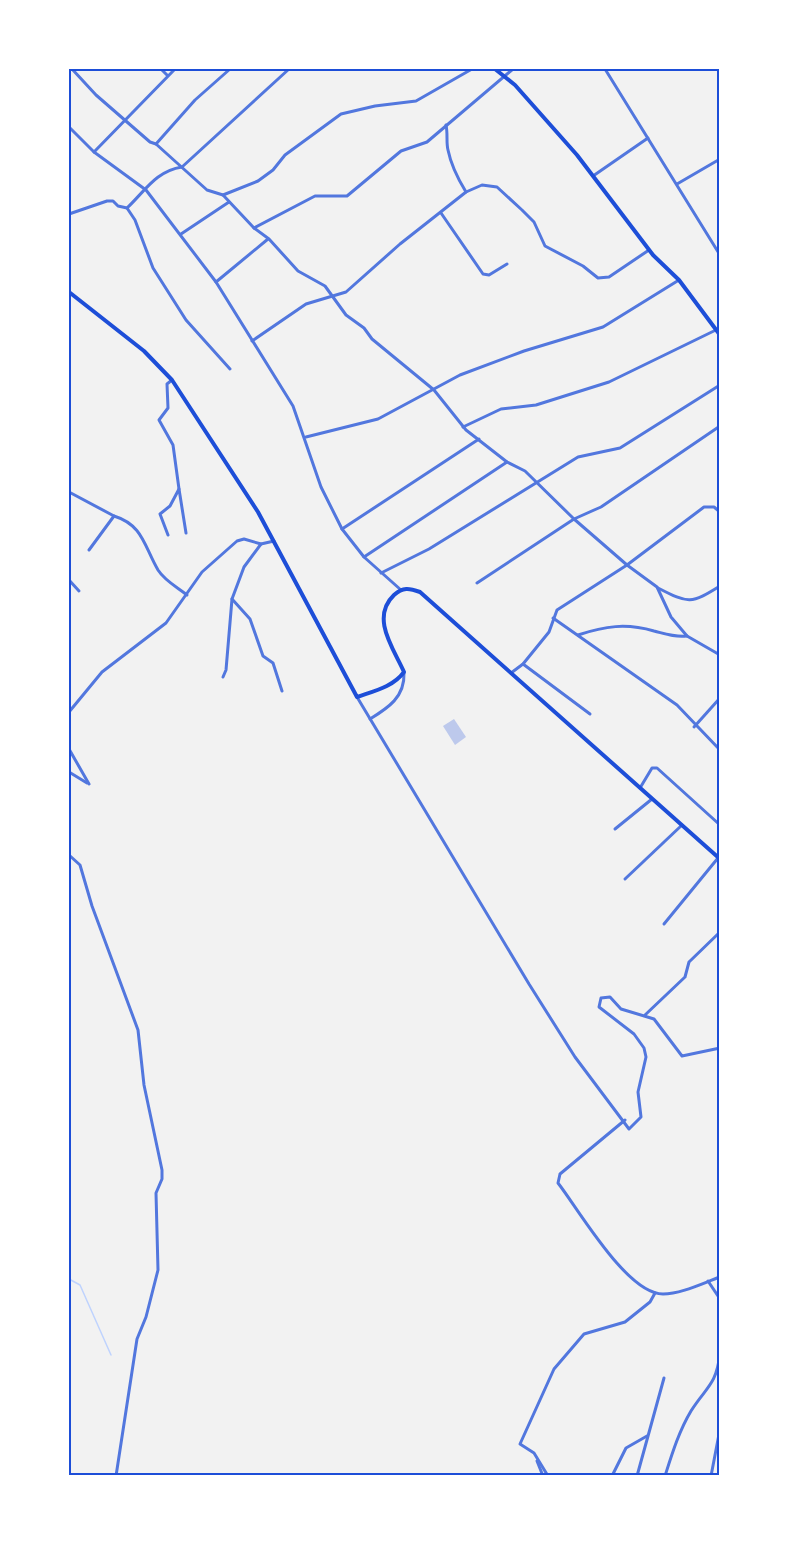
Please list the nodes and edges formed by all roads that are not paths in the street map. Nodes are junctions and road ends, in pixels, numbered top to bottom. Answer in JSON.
{"nodes":[{"id":1,"x":72,"y":69,"type":"edge"},
{"id":2,"x":161,"y":69,"type":"edge"},
{"id":3,"x":175,"y":69,"type":"edge"},
{"id":4,"x":230,"y":69,"type":"edge"},
{"id":5,"x":289,"y":69,"type":"edge"},
{"id":6,"x":472,"y":69,"type":"edge"},
{"id":7,"x":495,"y":69,"type":"edge"},
{"id":8,"x":513,"y":69,"type":"edge"},
{"id":9,"x":605,"y":69,"type":"edge"},
{"id":10,"x":167,"y":75,"type":"junction"},
{"id":11,"x":503,"y":75,"type":"junction"},
{"id":12,"x":124,"y":120,"type":"junction"},
{"id":13,"x":446,"y":125,"type":"junction"},
{"id":14,"x":69,"y":127,"type":"edge"},
{"id":15,"x":648,"y":138,"type":"junction"},
{"id":16,"x":156,"y":144,"type":"junction"},
{"id":17,"x":94,"y":152,"type":"junction"},
{"id":18,"x":720,"y":159,"type":"edge"},
{"id":19,"x":182,"y":167,"type":"junction"},
{"id":20,"x":593,"y":176,"type":"junction"},
{"id":21,"x":677,"y":184,"type":"junction"},
{"id":22,"x":146,"y":190,"type":"junction"},
{"id":23,"x":466,"y":192,"type":"junction"},
{"id":24,"x":223,"y":195,"type":"junction"},
{"id":25,"x":229,"y":202,"type":"junction"},
{"id":26,"x":127,"y":208,"type":"junction"},
{"id":27,"x":441,"y":213,"type":"junction"},
{"id":28,"x":69,"y":214,"type":"edge"},
{"id":29,"x":254,"y":228,"type":"junction"},
{"id":30,"x":181,"y":234,"type":"junction"},
{"id":31,"x":268,"y":239,"type":"junction"},
{"id":32,"x":649,"y":250,"type":"junction"},
{"id":33,"x":720,"y":255,"type":"edge"},
{"id":34,"x":507,"y":264,"type":"dead end"},
{"id":35,"x":679,"y":280,"type":"junction"},
{"id":36,"x":216,"y":282,"type":"junction"},
{"id":37,"x":69,"y":292,"type":"edge"},
{"id":38,"x":334,"y":297,"type":"junction"},
{"id":39,"x":718,"y":329,"type":"edge"},
{"id":40,"x":720,"y":335,"type":"edge"},
{"id":41,"x":252,"y":341,"type":"junction"},
{"id":42,"x":230,"y":369,"type":"dead end"},
{"id":43,"x":172,"y":381,"type":"junction"},
{"id":44,"x":720,"y":385,"type":"edge"},
{"id":45,"x":434,"y":390,"type":"junction"},
{"id":46,"x":720,"y":426,"type":"edge"},
{"id":47,"x":463,"y":427,"type":"junction"},
{"id":48,"x":306,"y":437,"type":"junction"},
{"id":49,"x":479,"y":439,"type":"junction"},
{"id":50,"x":507,"y":462,"type":"junction"},
{"id":51,"x":534,"y":484,"type":"junction"},
{"id":52,"x":179,"y":489,"type":"junction"},
{"id":53,"x":69,"y":492,"type":"edge"},
{"id":54,"x":720,"y":512,"type":"edge"},
{"id":55,"x":114,"y":516,"type":"junction"},
{"id":56,"x":574,"y":519,"type":"junction"},
{"id":57,"x":342,"y":529,"type":"junction"},
{"id":58,"x":186,"y":533,"type":"dead end"},
{"id":59,"x":168,"y":535,"type":"dead end"},
{"id":60,"x":274,"y":541,"type":"junction"},
{"id":61,"x":261,"y":544,"type":"junction"},
{"id":62,"x":89,"y":550,"type":"dead end"},
{"id":63,"x":364,"y":557,"type":"junction"},
{"id":64,"x":627,"y":566,"type":"junction"},
{"id":65,"x":381,"y":573,"type":"junction"},
{"id":66,"x":69,"y":580,"type":"edge"},
{"id":67,"x":477,"y":583,"type":"dead end"},
{"id":68,"x":720,"y":586,"type":"edge"},
{"id":69,"x":657,"y":587,"type":"junction"},
{"id":70,"x":401,"y":590,"type":"junction"},
{"id":71,"x":79,"y":591,"type":"dead end"},
{"id":72,"x":188,"y":595,"type":"junction"},
{"id":73,"x":232,"y":599,"type":"junction"},
{"id":74,"x":553,"y":618,"type":"junction"},
{"id":75,"x":578,"y":635,"type":"junction"},
{"id":76,"x":687,"y":636,"type":"junction"},
{"id":77,"x":720,"y":655,"type":"edge"},
{"id":78,"x":523,"y":664,"type":"junction"},
{"id":79,"x":404,"y":672,"type":"junction"},
{"id":80,"x":510,"y":674,"type":"junction"},
{"id":81,"x":223,"y":677,"type":"dead end"},
{"id":82,"x":282,"y":691,"type":"dead end"},
{"id":83,"x":357,"y":697,"type":"junction"},
{"id":84,"x":720,"y":698,"type":"edge"},
{"id":85,"x":69,"y":712,"type":"edge"},
{"id":86,"x":590,"y":714,"type":"dead end"},
{"id":87,"x":370,"y":719,"type":"junction"},
{"id":88,"x":694,"y":727,"type":"junction"},
{"id":89,"x":69,"y":749,"type":"edge"},
{"id":90,"x":720,"y":750,"type":"edge"},
{"id":91,"x":69,"y":771,"type":"edge"},
{"id":92,"x":640,"y":788,"type":"junction"},
{"id":93,"x":652,"y":799,"type":"junction"},
{"id":94,"x":682,"y":825,"type":"junction"},
{"id":95,"x":720,"y":825,"type":"edge"},
{"id":96,"x":615,"y":829,"type":"dead end"},
{"id":97,"x":69,"y":855,"type":"edge"},
{"id":98,"x":719,"y":859,"type":"edge"},
{"id":99,"x":625,"y":879,"type":"dead end"},
{"id":100,"x":664,"y":924,"type":"dead end"},
{"id":101,"x":720,"y":932,"type":"edge"},
{"id":102,"x":645,"y":1015,"type":"junction"},
{"id":103,"x":719,"y":1048,"type":"edge"},
{"id":104,"x":720,"y":1053,"type":"edge"},
{"id":105,"x":625,"y":1120,"type":"junction"},
{"id":106,"x":720,"y":1277,"type":"edge"},
{"id":107,"x":708,"y":1281,"type":"junction"},
{"id":108,"x":655,"y":1293,"type":"junction"},
{"id":109,"x":720,"y":1299,"type":"edge"},
{"id":110,"x":720,"y":1354,"type":"edge"},
{"id":111,"x":664,"y":1377,"type":"dead end"},
{"id":112,"x":720,"y":1429,"type":"edge"},
{"id":113,"x":647,"y":1436,"type":"junction"},
{"id":114,"x":534,"y":1453,"type":"junction"},
{"id":115,"x":116,"y":1476,"type":"edge"},
{"id":116,"x":543,"y":1476,"type":"edge"},
{"id":117,"x":548,"y":1476,"type":"edge"},
{"id":118,"x":612,"y":1476,"type":"edge"},
{"id":119,"x":637,"y":1476,"type":"edge"},
{"id":120,"x":665,"y":1476,"type":"edge"},
{"id":121,"x":711,"y":1476,"type":"edge"}],
"edges":[{"from":1,"to":12,"type":"street"},
{"from":2,"to":10,"type":"street"},
{"from":3,"to":10,"type":"street"},
{"from":4,"to":16,"type":"street"},
{"from":5,"to":19,"type":"street"},
{"from":6,"to":24,"type":"street"},
{"from":7,"to":11,"type":"main road"},
{"from":8,"to":11,"type":"street"},
{"from":9,"to":15,"type":"street"},
{"from":10,"to":12,"type":"street"},
{"from":11,"to":13,"type":"street"},
{"from":11,"to":20,"type":"main road"},
{"from":12,"to":16,"type":"street"},
{"from":12,"to":17,"type":"street"},
{"from":13,"to":23,"type":"street"},
{"from":13,"to":29,"type":"street"},
{"from":14,"to":17,"type":"street"},
{"from":15,"to":20,"type":"street"},
{"from":15,"to":21,"type":"street"},
{"from":16,"to":19,"type":"street"},
{"from":17,"to":22,"type":"street"},
{"from":18,"to":21,"type":"street"},
{"from":19,"to":22,"type":"street"},
{"from":19,"to":24,"type":"street"},
{"from":20,"to":32,"type":"main road"},
{"from":21,"to":33,"type":"street"},
{"from":22,"to":26,"type":"street"},
{"from":22,"to":30,"type":"street"},
{"from":23,"to":27,"type":"street"},
{"from":23,"to":32,"type":"street"},
{"from":24,"to":25,"type":"street"},
{"from":25,"to":29,"type":"street"},
{"from":25,"to":30,"type":"street"},
{"from":26,"to":28,"type":"street"},
{"from":26,"to":42,"type":"street"},
{"from":27,"to":34,"type":"street"},
{"from":27,"to":38,"type":"street"},
{"from":29,"to":31,"type":"street"},
{"from":30,"to":36,"type":"street"},
{"from":31,"to":36,"type":"street"},
{"from":31,"to":38,"type":"street"},
{"from":32,"to":35,"type":"main road"},
{"from":35,"to":39,"type":"main road"},
{"from":35,"to":45,"type":"street"},
{"from":36,"to":41,"type":"street"},
{"from":37,"to":43,"type":"main road"},
{"from":38,"to":41,"type":"street"},
{"from":38,"to":45,"type":"street"},
{"from":39,"to":40,"type":"main road"},
{"from":39,"to":47,"type":"street"},
{"from":41,"to":48,"type":"street"},
{"from":43,"to":52,"type":"street"},
{"from":43,"to":60,"type":"main road"},
{"from":44,"to":51,"type":"street"},
{"from":45,"to":47,"type":"street"},
{"from":45,"to":48,"type":"street"},
{"from":46,"to":56,"type":"street"},
{"from":47,"to":49,"type":"street"},
{"from":48,"to":57,"type":"street"},
{"from":49,"to":50,"type":"street"},
{"from":49,"to":57,"type":"street"},
{"from":50,"to":51,"type":"street"},
{"from":50,"to":63,"type":"street"},
{"from":51,"to":56,"type":"street"},
{"from":51,"to":65,"type":"street"},
{"from":52,"to":58,"type":"street"},
{"from":52,"to":59,"type":"street"},
{"from":53,"to":55,"type":"street"},
{"from":54,"to":64,"type":"street"},
{"from":55,"to":62,"type":"street"},
{"from":55,"to":72,"type":"street"},
{"from":56,"to":64,"type":"street"},
{"from":56,"to":67,"type":"street"},
{"from":57,"to":63,"type":"street"},
{"from":60,"to":61,"type":"street"},
{"from":60,"to":83,"type":"main road"},
{"from":61,"to":72,"type":"street"},
{"from":61,"to":73,"type":"street"},
{"from":63,"to":65,"type":"street"},
{"from":64,"to":69,"type":"street"},
{"from":64,"to":74,"type":"street"},
{"from":65,"to":70,"type":"street"},
{"from":66,"to":71,"type":"street"},
{"from":68,"to":69,"type":"street"},
{"from":69,"to":76,"type":"street"},
{"from":70,"to":79,"type":"main road"},
{"from":70,"to":80,"type":"main road"},
{"from":72,"to":85,"type":"street"},
{"from":73,"to":81,"type":"street"},
{"from":73,"to":82,"type":"street"},
{"from":74,"to":75,"type":"street"},
{"from":74,"to":78,"type":"street"},
{"from":75,"to":76,"type":"street"},
{"from":75,"to":88,"type":"street"},
{"from":76,"to":77,"type":"street"},
{"from":78,"to":80,"type":"street"},
{"from":78,"to":86,"type":"street"},
{"from":79,"to":83,"type":"main road"},
{"from":79,"to":87,"type":"street"},
{"from":80,"to":92,"type":"main road"},
{"from":83,"to":87,"type":"street"},
{"from":84,"to":88,"type":"street"},
{"from":87,"to":105,"type":"street"},
{"from":88,"to":90,"type":"street"},
{"from":89,"to":91,"type":"street"},
{"from":92,"to":93,"type":"main road"},
{"from":92,"to":95,"type":"street"},
{"from":93,"to":94,"type":"main road"},
{"from":93,"to":96,"type":"street"},
{"from":94,"to":98,"type":"main road"},
{"from":94,"to":99,"type":"street"},
{"from":97,"to":115,"type":"street"},
{"from":98,"to":100,"type":"street"},
{"from":101,"to":102,"type":"street"},
{"from":102,"to":103,"type":"street"},
{"from":102,"to":105,"type":"street"},
{"from":103,"to":104,"type":"street"},
{"from":105,"to":108,"type":"street"},
{"from":106,"to":107,"type":"street"},
{"from":107,"to":108,"type":"street"},
{"from":107,"to":109,"type":"street"},
{"from":108,"to":114,"type":"street"},
{"from":110,"to":120,"type":"street"},
{"from":111,"to":113,"type":"street"},
{"from":112,"to":121,"type":"street"},
{"from":113,"to":118,"type":"street"},
{"from":113,"to":119,"type":"street"},
{"from":114,"to":116,"type":"street"},
{"from":114,"to":117,"type":"street"}]}
